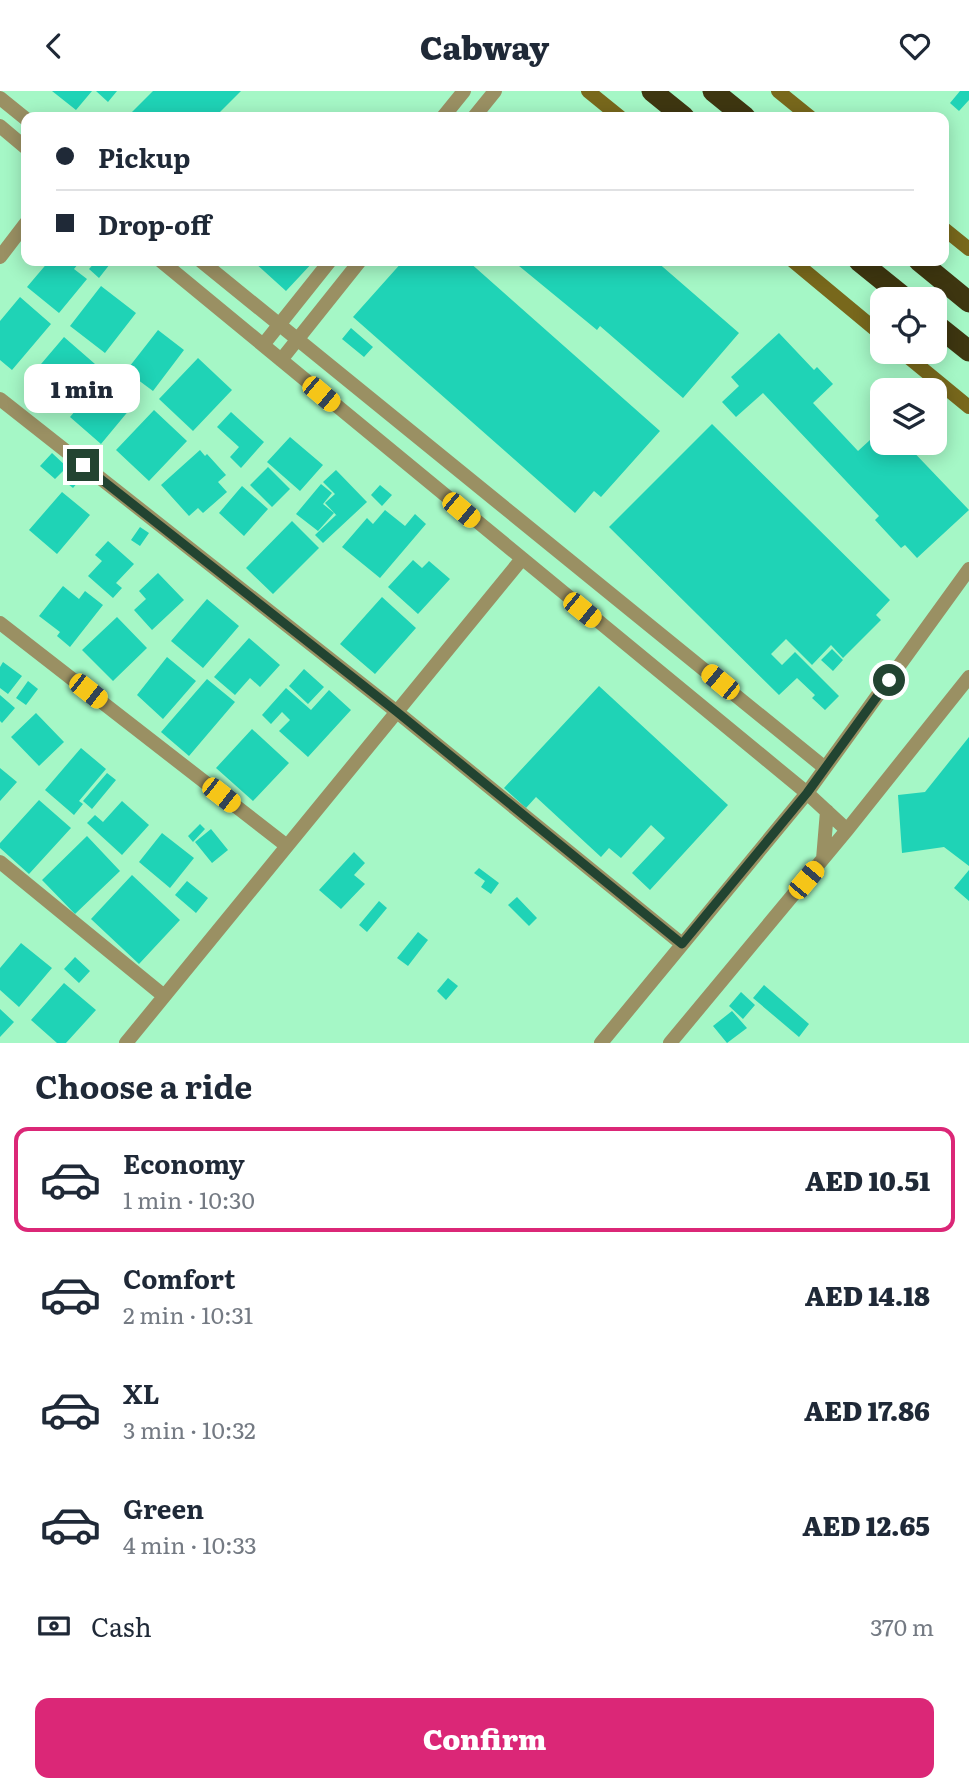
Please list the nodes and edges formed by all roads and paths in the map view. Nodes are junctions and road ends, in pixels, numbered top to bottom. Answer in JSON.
{"nodes":[{"id":1,"x":464,"y":91,"type":"edge"},
{"id":2,"x":495,"y":91,"type":"edge"},
{"id":3,"x":588,"y":91,"type":"edge"},
{"id":4,"x":652,"y":91,"type":"edge"},
{"id":5,"x":713,"y":91,"type":"edge"},
{"id":6,"x":778,"y":91,"type":"edge"},
{"id":7,"x":0,"y":98,"type":"edge"},
{"id":8,"x":447,"y":112,"type":"edge"},
{"id":9,"x":478,"y":112,"type":"edge"},
{"id":10,"x":614,"y":112,"type":"edge"},
{"id":11,"x":678,"y":112,"type":"edge"},
{"id":12,"x":739,"y":112,"type":"edge"},
{"id":13,"x":804,"y":112,"type":"edge"},
{"id":14,"x":21,"y":115,"type":"edge"},
{"id":15,"x":0,"y":126,"type":"edge"},
{"id":16,"x":21,"y":144,"type":"edge"},
{"id":17,"x":21,"y":230,"type":"edge"},
{"id":18,"x":949,"y":233,"type":"edge"},
{"id":19,"x":969,"y":249,"type":"edge"},
{"id":20,"x":0,"y":257,"type":"edge"},
{"id":21,"x":167,"y":266,"type":"edge"},
{"id":22,"x":207,"y":266,"type":"edge"},
{"id":23,"x":326,"y":266,"type":"edge"},
{"id":24,"x":356,"y":266,"type":"edge"},
{"id":25,"x":799,"y":266,"type":"edge"},
{"id":26,"x":865,"y":266,"type":"edge"},
{"id":27,"x":925,"y":266,"type":"edge"},
{"id":28,"x":891,"y":287,"type":"edge"},
{"id":29,"x":969,"y":302,"type":"edge"},
{"id":30,"x":280,"y":324,"type":"junction"},
{"id":31,"x":870,"y":325,"type":"edge"},
{"id":32,"x":947,"y":333,"type":"edge"},
{"id":33,"x":298,"y":339,"type":"junction"},
{"id":34,"x":263,"y":345,"type":"junction"},
{"id":35,"x":969,"y":351,"type":"edge"},
{"id":36,"x":281,"y":361,"type":"junction"},
{"id":37,"x":917,"y":364,"type":"edge"},
{"id":38,"x":0,"y":399,"type":"edge"},
{"id":39,"x":969,"y":407,"type":"edge"},
{"id":40,"x":521,"y":560,"type":"junction"},
{"id":41,"x":969,"y":569,"type":"edge"},
{"id":42,"x":0,"y":623,"type":"edge"},
{"id":43,"x":969,"y":677,"type":"edge"},
{"id":44,"x":397,"y":712,"type":"junction"},
{"id":45,"x":825,"y":768,"type":"junction"},
{"id":46,"x":807,"y":793,"type":"junction"},
{"id":47,"x":827,"y":811,"type":"junction"},
{"id":48,"x":847,"y":830,"type":"junction"},
{"id":49,"x":287,"y":846,"type":"junction"},
{"id":50,"x":823,"y":859,"type":"junction"},
{"id":51,"x":0,"y":862,"type":"edge"},
{"id":52,"x":682,"y":944,"type":"junction"},
{"id":53,"x":164,"y":996,"type":"junction"},
{"id":54,"x":126,"y":1043,"type":"edge"},
{"id":55,"x":601,"y":1043,"type":"edge"},
{"id":56,"x":670,"y":1043,"type":"edge"}],
"edges":[{"from":1,"to":8,"type":"street"},
{"from":2,"to":9,"type":"street"},
{"from":3,"to":10,"type":"main road"},
{"from":4,"to":11,"type":"highway"},
{"from":5,"to":12,"type":"highway"},
{"from":6,"to":13,"type":"main road"},
{"from":7,"to":14,"type":"street"},
{"from":15,"to":16,"type":"street"},
{"from":17,"to":20,"type":"street"},
{"from":18,"to":19,"type":"main road"},
{"from":21,"to":34,"type":"street"},
{"from":22,"to":30,"type":"street"},
{"from":23,"to":30,"type":"street"},
{"from":24,"to":33,"type":"street"},
{"from":25,"to":31,"type":"main road"},
{"from":26,"to":28,"type":"highway"},
{"from":27,"to":29,"type":"highway"},
{"from":30,"to":33,"type":"street"},
{"from":30,"to":34,"type":"street"},
{"from":32,"to":35,"type":"highway"},
{"from":33,"to":36,"type":"street"},
{"from":33,"to":45,"type":"street"},
{"from":34,"to":36,"type":"street"},
{"from":36,"to":40,"type":"street"},
{"from":37,"to":39,"type":"main road"},
{"from":38,"to":44,"type":"street"},
{"from":40,"to":44,"type":"street"},
{"from":40,"to":46,"type":"street"},
{"from":41,"to":45,"type":"street"},
{"from":42,"to":49,"type":"street"},
{"from":43,"to":48,"type":"street"},
{"from":44,"to":49,"type":"street"},
{"from":44,"to":52,"type":"street"},
{"from":45,"to":46,"type":"street"},
{"from":46,"to":47,"type":"street"},
{"from":46,"to":52,"type":"street"},
{"from":47,"to":48,"type":"street"},
{"from":47,"to":50,"type":"street"},
{"from":48,"to":50,"type":"street"},
{"from":49,"to":53,"type":"street"},
{"from":50,"to":56,"type":"street"},
{"from":51,"to":53,"type":"street"},
{"from":52,"to":55,"type":"street"},
{"from":53,"to":54,"type":"street"}]}
